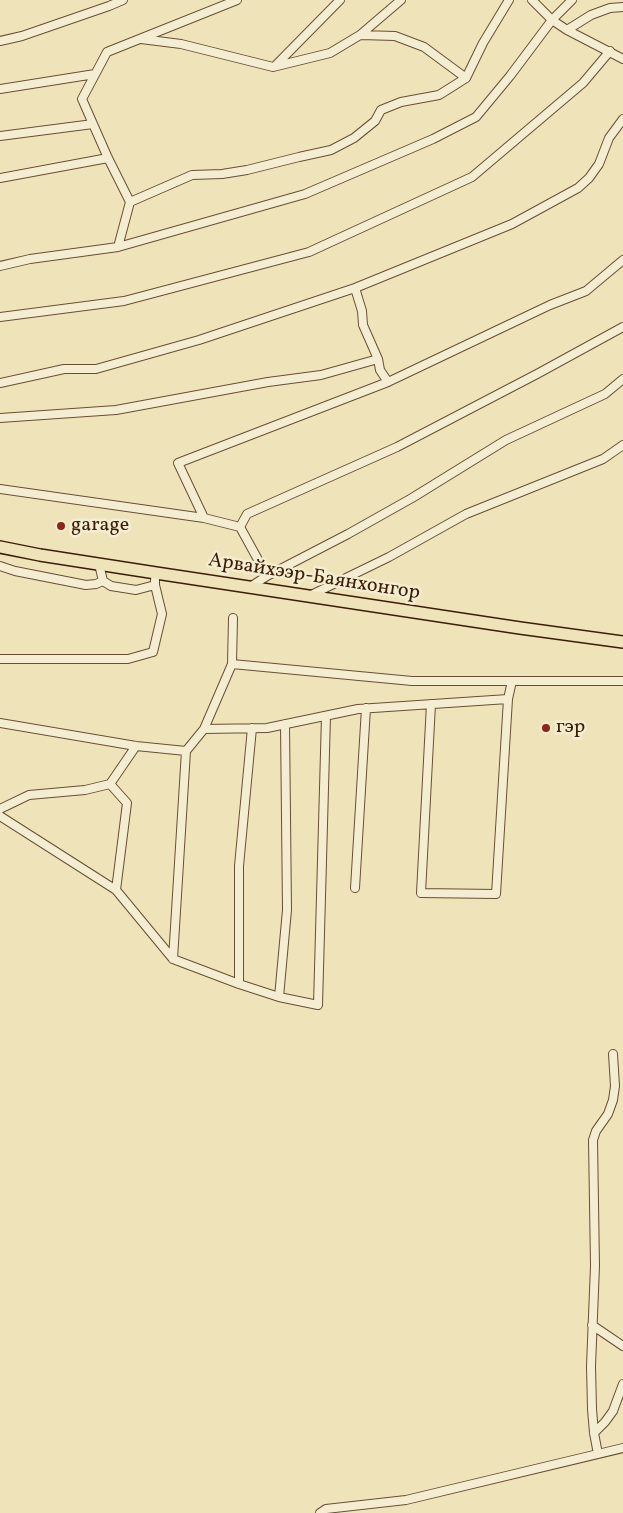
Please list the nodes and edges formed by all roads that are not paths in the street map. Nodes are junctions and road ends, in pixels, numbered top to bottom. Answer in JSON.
{"nodes":[{"id":1,"x":123,"y":0,"type":"edge"},
{"id":2,"x":237,"y":0,"type":"edge"},
{"id":3,"x":340,"y":0,"type":"edge"},
{"id":4,"x":400,"y":0,"type":"edge"},
{"id":5,"x":509,"y":0,"type":"edge"},
{"id":6,"x":532,"y":0,"type":"edge"},
{"id":7,"x":572,"y":0,"type":"edge"},
{"id":8,"x":623,"y":7,"type":"edge"},
{"id":9,"x":552,"y":20,"type":"junction"},
{"id":10,"x":567,"y":30,"type":"junction"},
{"id":11,"x":360,"y":35,"type":"junction"},
{"id":12,"x":139,"y":39,"type":"junction"},
{"id":13,"x":0,"y":41,"type":"edge"},
{"id":14,"x":610,"y":52,"type":"junction"},
{"id":15,"x":623,"y":59,"type":"edge"},
{"id":16,"x":273,"y":67,"type":"junction"},
{"id":17,"x":95,"y":74,"type":"junction"},
{"id":18,"x":466,"y":78,"type":"junction"},
{"id":19,"x":0,"y":89,"type":"edge"},
{"id":20,"x":623,"y":118,"type":"edge"},
{"id":21,"x":93,"y":124,"type":"junction"},
{"id":22,"x":0,"y":136,"type":"edge"},
{"id":23,"x":108,"y":158,"type":"junction"},
{"id":24,"x":0,"y":178,"type":"edge"},
{"id":25,"x":130,"y":202,"type":"junction"},
{"id":26,"x":118,"y":247,"type":"junction"},
{"id":27,"x":623,"y":260,"type":"edge"},
{"id":28,"x":0,"y":266,"type":"edge"},
{"id":29,"x":355,"y":288,"type":"junction"},
{"id":30,"x":0,"y":317,"type":"edge"},
{"id":31,"x":623,"y":327,"type":"edge"},
{"id":32,"x":378,"y":359,"type":"junction"},
{"id":33,"x":623,"y":379,"type":"edge"},
{"id":34,"x":388,"y":382,"type":"junction"},
{"id":35,"x":0,"y":383,"type":"edge"},
{"id":36,"x":0,"y":418,"type":"edge"},
{"id":37,"x":623,"y":445,"type":"edge"},
{"id":38,"x":0,"y":489,"type":"edge"},
{"id":39,"x":204,"y":518,"type":"junction"},
{"id":40,"x":240,"y":527,"type":"junction"},
{"id":41,"x":0,"y":547,"type":"edge"},
{"id":42,"x":98,"y":564,"type":"junction"},
{"id":43,"x":0,"y":566,"type":"edge"},
{"id":44,"x":267,"y":576,"type":"junction"},
{"id":45,"x":155,"y":579,"type":"junction"},
{"id":46,"x":103,"y":581,"type":"junction"},
{"id":47,"x":250,"y":587,"type":"junction"},
{"id":48,"x":309,"y":596,"type":"junction"},
{"id":49,"x":233,"y":618,"type":"dead end"},
{"id":50,"x":623,"y":642,"type":"edge"},
{"id":51,"x":0,"y":659,"type":"edge"},
{"id":52,"x":232,"y":664,"type":"junction"},
{"id":53,"x":512,"y":681,"type":"junction"},
{"id":54,"x":623,"y":681,"type":"edge"},
{"id":55,"x":508,"y":699,"type":"junction"},
{"id":56,"x":430,"y":704,"type":"junction"},
{"id":57,"x":366,"y":708,"type":"junction"},
{"id":58,"x":326,"y":716,"type":"junction"},
{"id":59,"x":0,"y":723,"type":"edge"},
{"id":60,"x":286,"y":724,"type":"junction"},
{"id":61,"x":252,"y":728,"type":"junction"},
{"id":62,"x":204,"y":729,"type":"junction"},
{"id":63,"x":136,"y":746,"type":"junction"},
{"id":64,"x":186,"y":751,"type":"junction"},
{"id":65,"x":110,"y":784,"type":"junction"},
{"id":66,"x":0,"y":809,"type":"edge"},
{"id":67,"x":0,"y":816,"type":"edge"},
{"id":68,"x":355,"y":888,"type":"dead end"},
{"id":69,"x":116,"y":890,"type":"junction"},
{"id":70,"x":172,"y":958,"type":"junction"},
{"id":71,"x":239,"y":984,"type":"junction"},
{"id":72,"x":279,"y":997,"type":"junction"},
{"id":73,"x":612,"y":1054,"type":"dead end"},
{"id":74,"x":592,"y":1325,"type":"junction"},
{"id":75,"x":623,"y":1346,"type":"edge"},
{"id":76,"x":623,"y":1384,"type":"edge"},
{"id":77,"x":594,"y":1433,"type":"junction"},
{"id":78,"x":623,"y":1448,"type":"edge"},
{"id":79,"x":598,"y":1454,"type":"junction"},
{"id":80,"x":320,"y":1513,"type":"edge"}],
"edges":[{"from":1,"to":13,"type":"street"},
{"from":2,"to":12,"type":"street"},
{"from":3,"to":16,"type":"street"},
{"from":4,"to":11,"type":"street"},
{"from":5,"to":18,"type":"street"},
{"from":6,"to":9,"type":"street"},
{"from":7,"to":9,"type":"street"},
{"from":8,"to":10,"type":"street"},
{"from":9,"to":10,"type":"street"},
{"from":9,"to":26,"type":"street"},
{"from":10,"to":14,"type":"street"},
{"from":11,"to":16,"type":"street"},
{"from":11,"to":18,"type":"street"},
{"from":12,"to":16,"type":"street"},
{"from":12,"to":17,"type":"street"},
{"from":14,"to":15,"type":"street"},
{"from":14,"to":30,"type":"street"},
{"from":17,"to":19,"type":"street"},
{"from":17,"to":21,"type":"street"},
{"from":18,"to":25,"type":"street"},
{"from":20,"to":29,"type":"street"},
{"from":21,"to":22,"type":"street"},
{"from":21,"to":23,"type":"street"},
{"from":23,"to":24,"type":"street"},
{"from":23,"to":25,"type":"street"},
{"from":25,"to":26,"type":"street"},
{"from":26,"to":28,"type":"street"},
{"from":27,"to":34,"type":"street"},
{"from":29,"to":32,"type":"street"},
{"from":29,"to":35,"type":"street"},
{"from":31,"to":40,"type":"street"},
{"from":32,"to":34,"type":"street"},
{"from":32,"to":36,"type":"street"},
{"from":33,"to":44,"type":"street"},
{"from":34,"to":39,"type":"street"},
{"from":37,"to":48,"type":"street"},
{"from":38,"to":39,"type":"street"},
{"from":39,"to":40,"type":"street"},
{"from":40,"to":44,"type":"street"},
{"from":41,"to":42,"type":"highway","name":"Арвайхээр-Баянхонгор"},
{"from":42,"to":45,"type":"highway","name":"Арвайхээр-Баянхонгор"},
{"from":42,"to":46,"type":"street"},
{"from":43,"to":46,"type":"street"},
{"from":44,"to":47,"type":"street"},
{"from":45,"to":46,"type":"street"},
{"from":45,"to":47,"type":"highway","name":"Арвайхээр-Баянхонгор"},
{"from":45,"to":51,"type":"street"},
{"from":47,"to":48,"type":"highway","name":"Арвайхээр-Баянхонгор"},
{"from":48,"to":50,"type":"highway","name":"Арвайхээр-Баянхонгор"},
{"from":49,"to":52,"type":"street"},
{"from":52,"to":53,"type":"street"},
{"from":52,"to":62,"type":"street"},
{"from":53,"to":54,"type":"street"},
{"from":53,"to":55,"type":"street"},
{"from":55,"to":56,"type":"street"},
{"from":55,"to":56,"type":"street"},
{"from":56,"to":57,"type":"street"},
{"from":57,"to":58,"type":"street"},
{"from":57,"to":68,"type":"street"},
{"from":58,"to":60,"type":"street"},
{"from":58,"to":72,"type":"street"},
{"from":59,"to":63,"type":"street"},
{"from":60,"to":61,"type":"street"},
{"from":60,"to":72,"type":"street"},
{"from":61,"to":62,"type":"street"},
{"from":61,"to":71,"type":"street"},
{"from":62,"to":64,"type":"street"},
{"from":63,"to":64,"type":"street"},
{"from":63,"to":65,"type":"street"},
{"from":64,"to":70,"type":"street"},
{"from":65,"to":66,"type":"street"},
{"from":65,"to":69,"type":"street"},
{"from":67,"to":69,"type":"street"},
{"from":69,"to":70,"type":"street"},
{"from":70,"to":71,"type":"street"},
{"from":71,"to":72,"type":"street"},
{"from":73,"to":74,"type":"street"},
{"from":74,"to":75,"type":"street"},
{"from":74,"to":77,"type":"street"},
{"from":76,"to":77,"type":"street"},
{"from":77,"to":79,"type":"street"},
{"from":78,"to":79,"type":"street"},
{"from":79,"to":80,"type":"street"}]}
